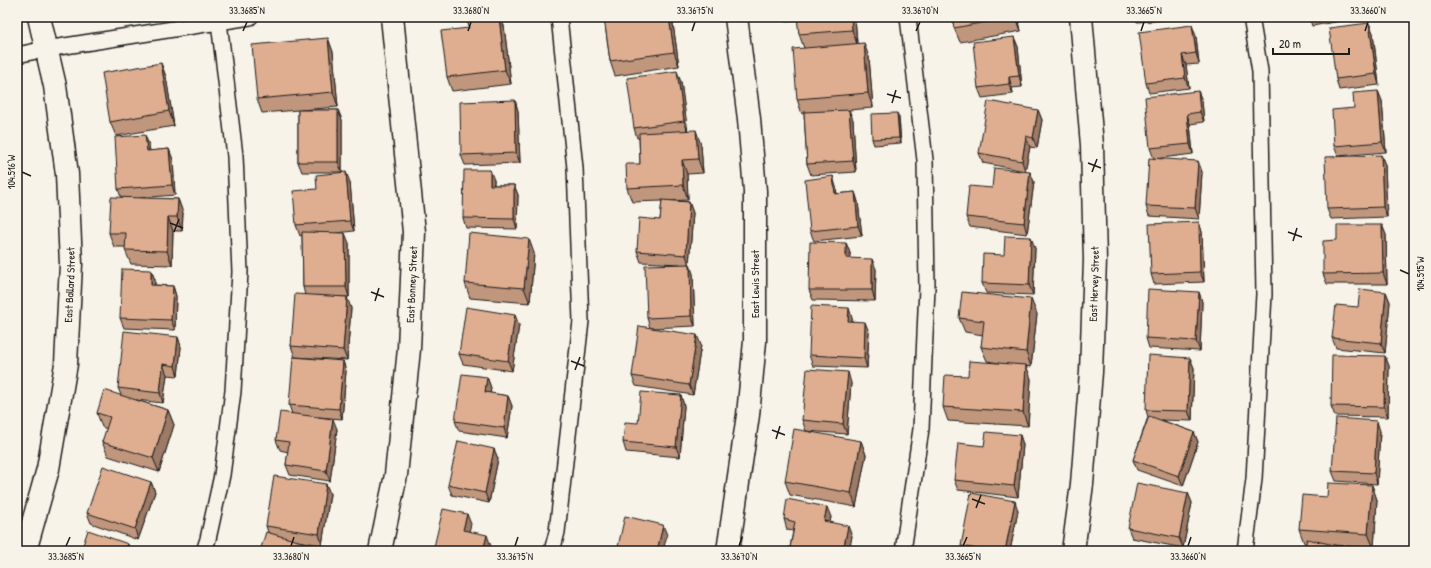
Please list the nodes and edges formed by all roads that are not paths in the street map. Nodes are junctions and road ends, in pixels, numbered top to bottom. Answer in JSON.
{"nodes":[{"id":1,"x":39,"y":17,"type":"edge"},
{"id":2,"x":250,"y":17,"type":"edge"},
{"id":3,"x":392,"y":17,"type":"edge"},
{"id":4,"x":559,"y":17,"type":"edge"},
{"id":5,"x":736,"y":17,"type":"edge"},
{"id":6,"x":908,"y":17,"type":"edge"},
{"id":7,"x":1081,"y":17,"type":"edge"},
{"id":8,"x":1251,"y":17,"type":"edge"},
{"id":9,"x":219,"y":22,"type":"junction"},
{"id":10,"x":46,"y":49,"type":"junction"},
{"id":11,"x":17,"y":55,"type":"edge"},
{"id":12,"x":25,"y":551,"type":"edge"},
{"id":13,"x":204,"y":551,"type":"edge"},
{"id":14,"x":380,"y":551,"type":"edge"},
{"id":15,"x":552,"y":551,"type":"edge"},
{"id":16,"x":728,"y":551,"type":"edge"},
{"id":17,"x":903,"y":551,"type":"edge"},
{"id":18,"x":1073,"y":551,"type":"edge"},
{"id":19,"x":1245,"y":551,"type":"edge"}],
"edges":[{"from":1,"to":10,"type":"street","name":"East Ballard Street"},
{"from":2,"to":9,"type":"lane"},
{"from":3,"to":14,"type":"street","name":"East Bonney Street"},
{"from":4,"to":15,"type":"lane"},
{"from":5,"to":16,"type":"street","name":"East Lewis Street"},
{"from":6,"to":17,"type":"lane"},
{"from":7,"to":18,"type":"street","name":"East Hervey Street"},
{"from":8,"to":19,"type":"lane"},
{"from":9,"to":10,"type":"lane"},
{"from":9,"to":13,"type":"lane"},
{"from":10,"to":11,"type":"lane"},
{"from":10,"to":12,"type":"street","name":"East Ballard Street"}]}
